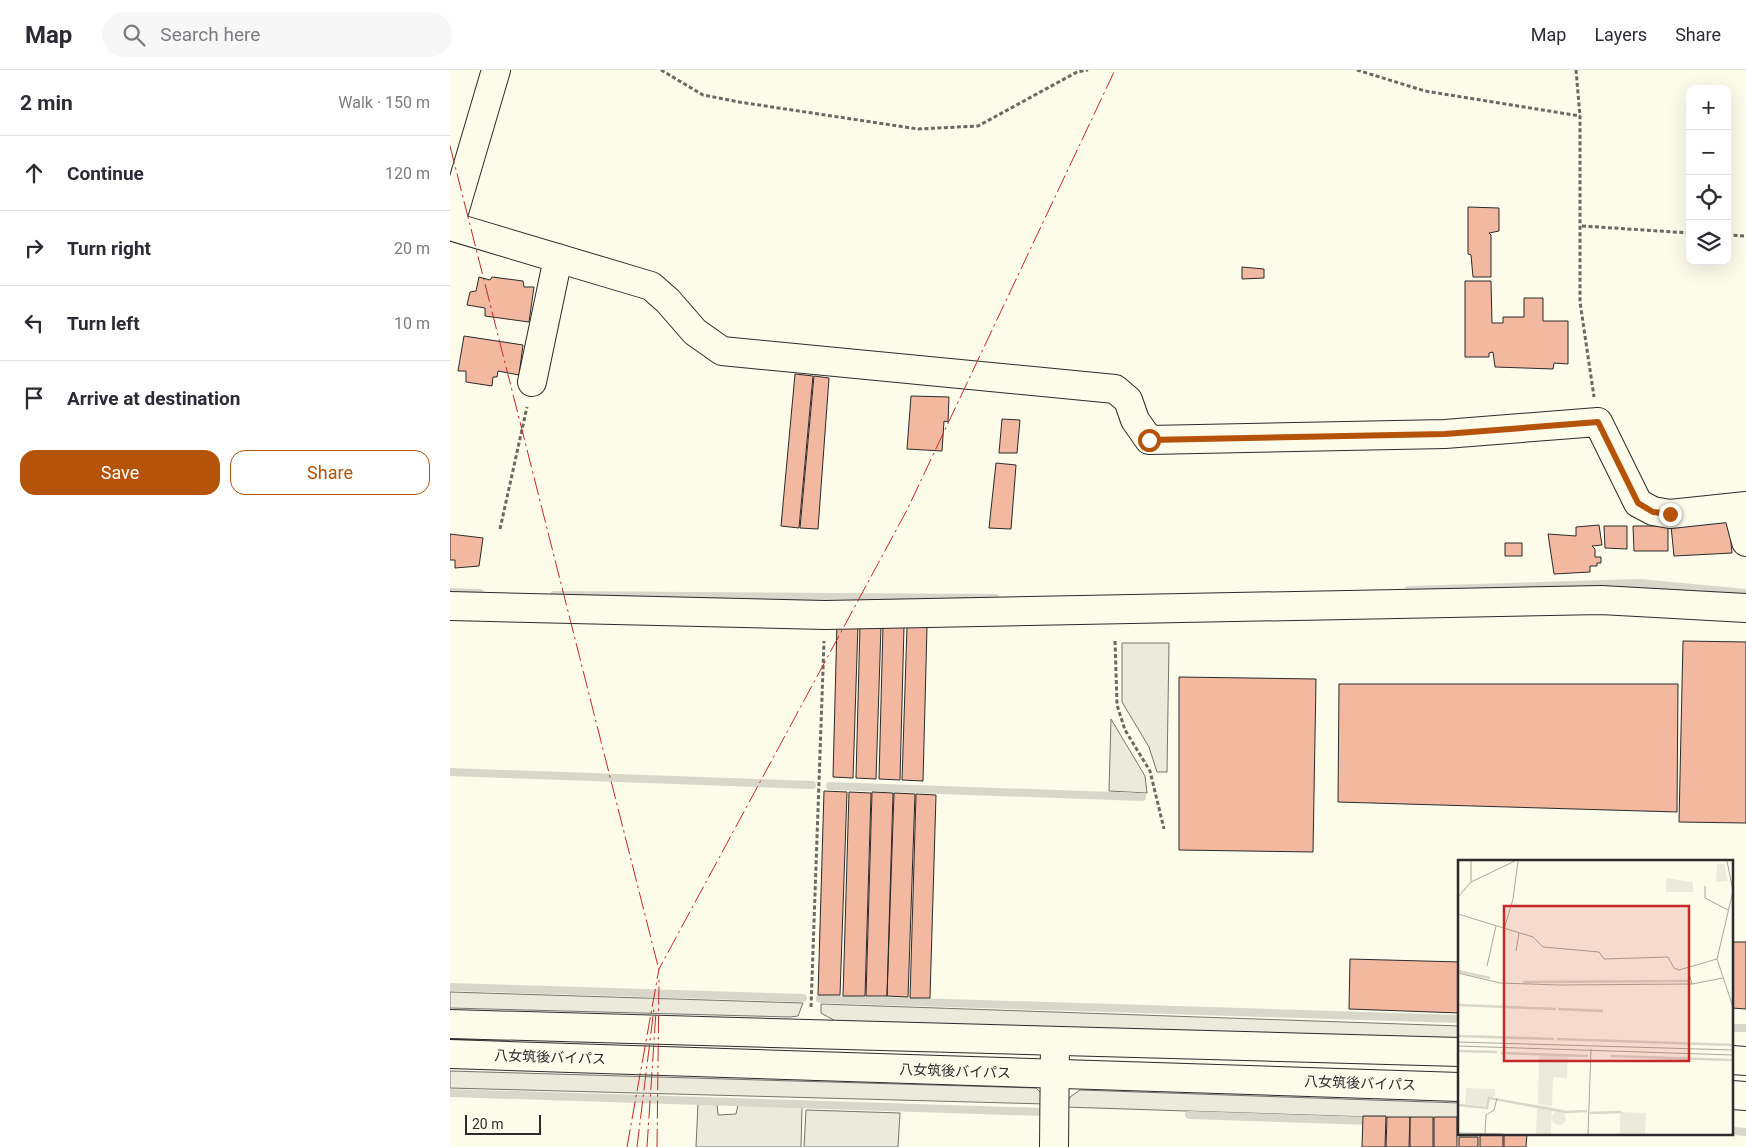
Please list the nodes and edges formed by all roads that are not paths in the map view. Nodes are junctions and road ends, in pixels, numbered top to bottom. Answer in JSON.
{"nodes":[{"id":1,"x":496,"y":70,"type":"edge"},
{"id":2,"x":450,"y":226,"type":"edge"},
{"id":3,"x":558,"y":258,"type":"junction"},
{"id":4,"x":532,"y":382,"type":"road end"},
{"id":5,"x":1742,"y":507,"type":"edge"},
{"id":6,"x":1746,"y":542,"type":"edge"},
{"id":7,"x":450,"y":606,"type":"edge"},
{"id":8,"x":1746,"y":608,"type":"edge"},
{"id":9,"x":450,"y":1024,"type":"edge"},
{"id":10,"x":1055,"y":1041,"type":"junction"},
{"id":11,"x":1458,"y":1052,"type":"edge"},
{"id":12,"x":450,"y":1054,"type":"edge"},
{"id":13,"x":1055,"y":1074,"type":"junction"},
{"id":14,"x":1458,"y":1087,"type":"edge"},
{"id":15,"x":1054,"y":1147,"type":"edge"}],
"edges":[{"from":1,"to":2,"type":"main road"},
{"from":2,"to":3,"type":"main road"},
{"from":3,"to":4,"type":"main road"},
{"from":3,"to":5,"type":"main road"},
{"from":5,"to":6,"type":"main road"},
{"from":7,"to":8,"type":"main road"},
{"from":9,"to":10,"type":"main road"},
{"from":10,"to":11,"type":"main road"},
{"from":10,"to":13,"type":"main road"},
{"from":12,"to":13,"type":"main road","name":"八女筑後バイパス"},
{"from":13,"to":14,"type":"main road","name":"八女筑後バイパス"},
{"from":13,"to":15,"type":"main road"}]}
